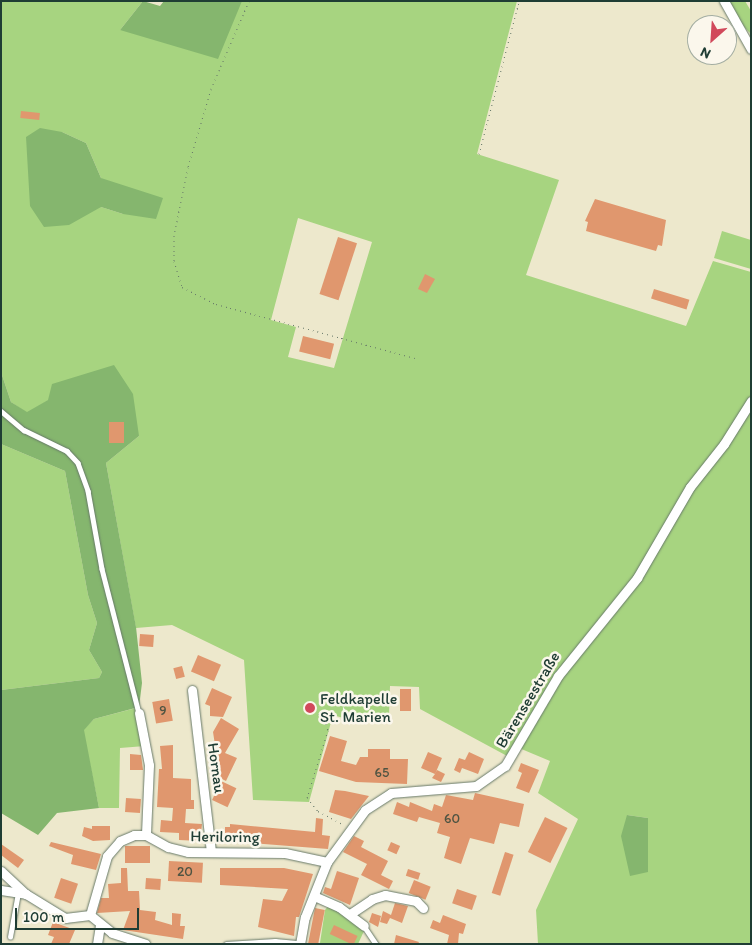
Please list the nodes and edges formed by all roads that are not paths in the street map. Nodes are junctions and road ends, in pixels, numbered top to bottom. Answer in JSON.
{"nodes":[{"id":1,"x":724,"y":1,"type":"edge"},
{"id":2,"x":751,"y":49,"type":"edge"},
{"id":3,"x":751,"y":402,"type":"edge"},
{"id":4,"x":1,"y":411,"type":"edge"},
{"id":5,"x":192,"y":690,"type":"dead end"},
{"id":6,"x":139,"y":713,"type":"joint"},
{"id":7,"x":146,"y":835,"type":"junction"},
{"id":8,"x":211,"y":851,"type":"junction"},
{"id":9,"x":327,"y":862,"type":"junction"},
{"id":10,"x":1,"y":871,"type":"edge"},
{"id":11,"x":1,"y":890,"type":"edge"},
{"id":12,"x":22,"y":894,"type":"junction"},
{"id":13,"x":314,"y":896,"type":"junction"},
{"id":14,"x":423,"y":908,"type":"dead end"},
{"id":15,"x":350,"y":914,"type":"junction"},
{"id":16,"x":90,"y":915,"type":"junction"},
{"id":17,"x":100,"y":926,"type":"junction"},
{"id":18,"x":364,"y":926,"type":"joint"},
{"id":19,"x":10,"y":937,"type":"dead end"},
{"id":20,"x":300,"y":943,"type":"edge"},
{"id":21,"x":97,"y":944,"type":"edge"},
{"id":22,"x":145,"y":944,"type":"edge"},
{"id":23,"x":226,"y":944,"type":"edge"},
{"id":24,"x":376,"y":944,"type":"edge"}],
"edges":[{"from":1,"to":2,"type":"street"},
{"from":3,"to":9,"type":"street","name":"Bärenseestraße"},
{"from":4,"to":6,"type":"lane"},
{"from":5,"to":8,"type":"street","name":"Hornau"},
{"from":6,"to":7,"type":"street"},
{"from":7,"to":8,"type":"street","name":"Heriloring"},
{"from":7,"to":16,"type":"street"},
{"from":8,"to":9,"type":"street","name":"Heriloring"},
{"from":9,"to":13,"type":"street","name":"Bärenseestraße"},
{"from":10,"to":12,"type":"street"},
{"from":11,"to":12,"type":"street"},
{"from":12,"to":16,"type":"street"},
{"from":12,"to":19,"type":"lane"},
{"from":13,"to":15,"type":"street"},
{"from":13,"to":20,"type":"street","name":"Bärenseestraße"},
{"from":14,"to":15,"type":"street"},
{"from":15,"to":18,"type":"street"},
{"from":16,"to":17,"type":"street"},
{"from":17,"to":21,"type":"street"},
{"from":17,"to":22,"type":"street"},
{"from":18,"to":24,"type":"lane"},
{"from":20,"to":23,"type":"lane"}]}
